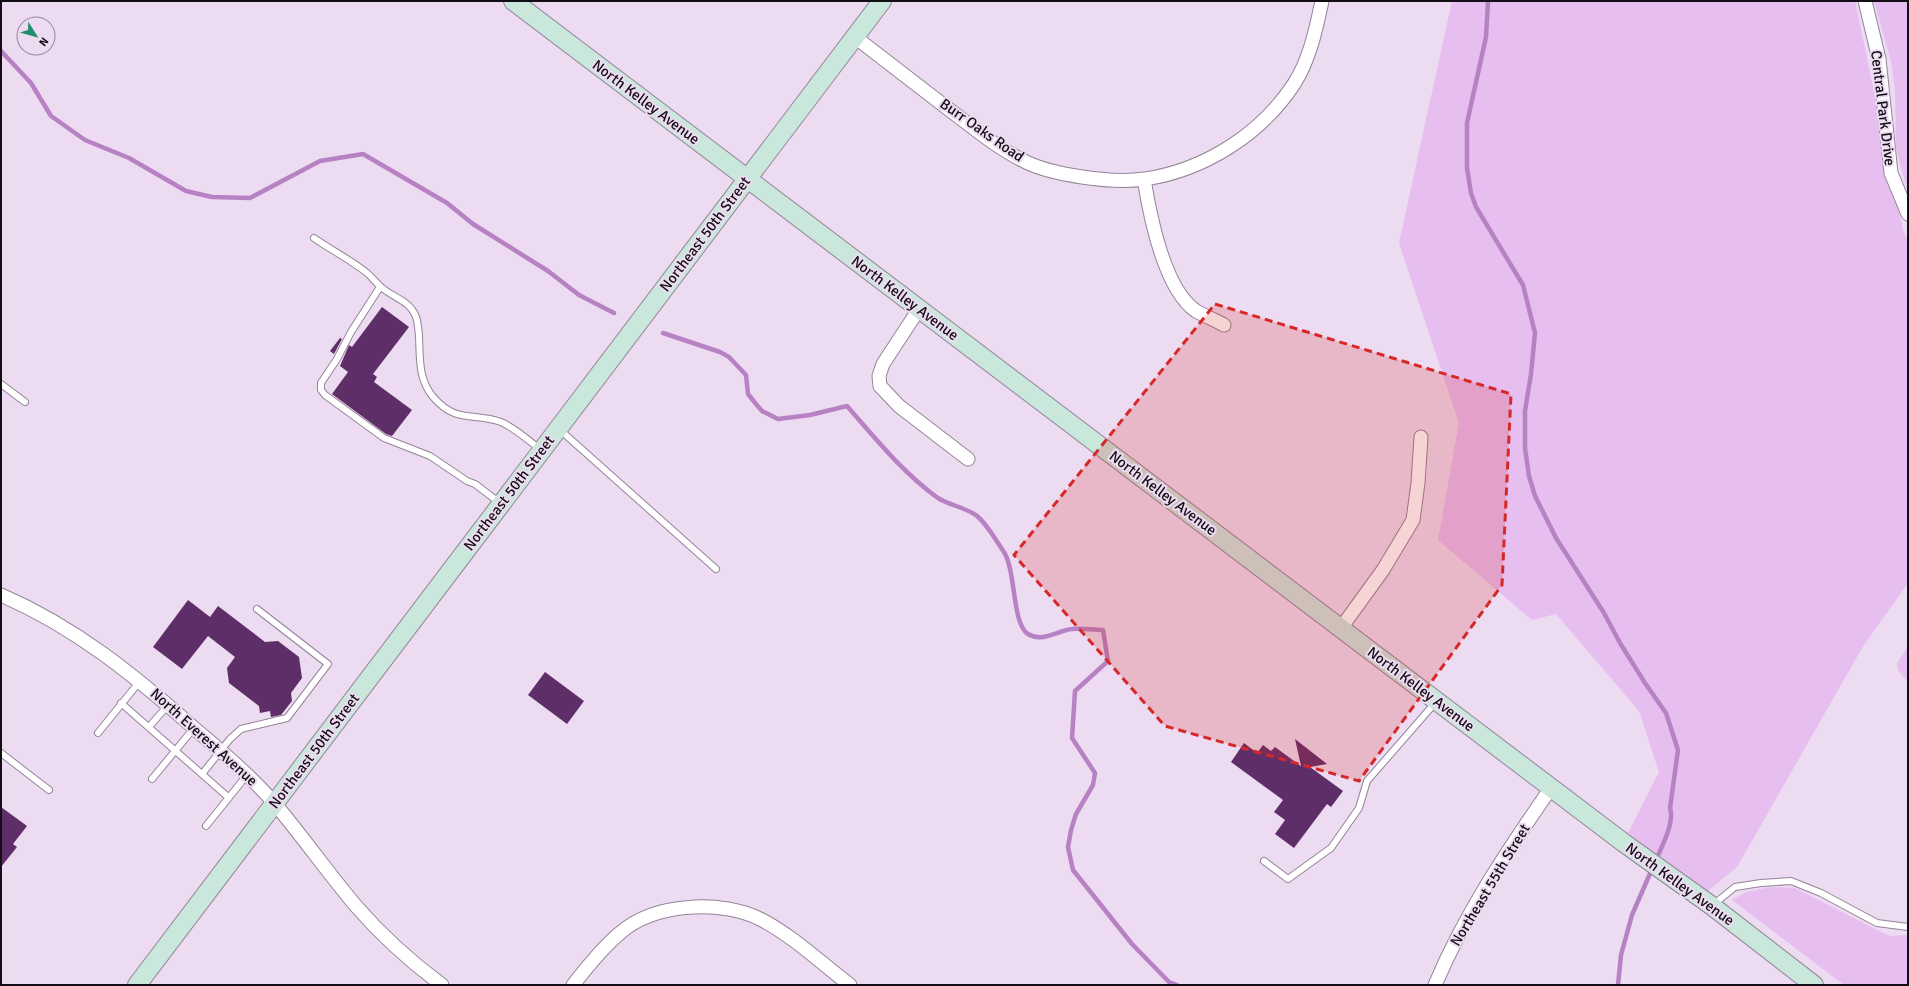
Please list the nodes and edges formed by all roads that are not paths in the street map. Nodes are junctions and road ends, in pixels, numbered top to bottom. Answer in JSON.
{"nodes":[{"id":1,"x":513,"y":1,"type":"edge"},
{"id":2,"x":882,"y":1,"type":"edge"},
{"id":3,"x":1322,"y":1,"type":"edge"},
{"id":4,"x":1865,"y":1,"type":"edge"},
{"id":5,"x":855,"y":37,"type":"junction"},
{"id":6,"x":747,"y":178,"type":"junction"},
{"id":7,"x":1144,"y":179,"type":"junction"},
{"id":8,"x":1908,"y":214,"type":"edge"},
{"id":9,"x":314,"y":238,"type":"dead end"},
{"id":10,"x":380,"y":287,"type":"junction"},
{"id":11,"x":919,"y":309,"type":"junction"},
{"id":12,"x":1224,"y":325,"type":"dead end"},
{"id":13,"x":1,"y":384,"type":"edge"},
{"id":14,"x":25,"y":402,"type":"dead end"},
{"id":15,"x":558,"y":428,"type":"junction"},
{"id":16,"x":1421,"y":437,"type":"dead end"},
{"id":17,"x":541,"y":450,"type":"junction"},
{"id":18,"x":968,"y":459,"type":"dead end"},
{"id":19,"x":501,"y":504,"type":"junction"},
{"id":20,"x":716,"y":569,"type":"dead end"},
{"id":21,"x":1,"y":595,"type":"edge"},
{"id":22,"x":258,"y":609,"type":"dead end"},
{"id":23,"x":1341,"y":628,"type":"junction"},
{"id":24,"x":140,"y":681,"type":"junction"},
{"id":25,"x":1437,"y":700,"type":"junction"},
{"id":26,"x":121,"y":703,"type":"junction"},
{"id":27,"x":168,"y":705,"type":"junction"},
{"id":28,"x":149,"y":727,"type":"junction"},
{"id":29,"x":194,"y":728,"type":"junction"},
{"id":30,"x":98,"y":733,"type":"dead end"},
{"id":31,"x":175,"y":750,"type":"junction"},
{"id":32,"x":220,"y":751,"type":"junction"},
{"id":33,"x":1,"y":753,"type":"edge"},
{"id":34,"x":202,"y":774,"type":"junction"},
{"id":35,"x":247,"y":775,"type":"junction"},
{"id":36,"x":152,"y":779,"type":"dead end"},
{"id":37,"x":1551,"y":788,"type":"junction"},
{"id":38,"x":49,"y":790,"type":"dead end"},
{"id":39,"x":228,"y":797,"type":"junction"},
{"id":40,"x":274,"y":803,"type":"junction"},
{"id":41,"x":206,"y":826,"type":"dead end"},
{"id":42,"x":1264,"y":861,"type":"dead end"},
{"id":43,"x":1712,"y":906,"type":"junction"},
{"id":44,"x":1908,"y":927,"type":"edge"},
{"id":45,"x":137,"y":985,"type":"edge"},
{"id":46,"x":442,"y":985,"type":"edge"},
{"id":47,"x":573,"y":985,"type":"edge"},
{"id":48,"x":850,"y":985,"type":"edge"},
{"id":49,"x":1435,"y":985,"type":"edge"},
{"id":50,"x":1814,"y":985,"type":"edge"}],
"edges":[{"from":1,"to":6,"type":"street","name":"North Kelley Avenue"},
{"from":2,"to":5,"type":"street","name":"Northeast 50th Street"},
{"from":3,"to":7,"type":"street","name":"Burr Oaks Road"},
{"from":4,"to":8,"type":"street","name":"Central Park Drive"},
{"from":5,"to":6,"type":"street","name":"Northeast 50th Street"},
{"from":5,"to":7,"type":"street","name":"Burr Oaks Road"},
{"from":6,"to":11,"type":"street","name":"North Kelley Avenue"},
{"from":6,"to":15,"type":"street","name":"Northeast 50th Street"},
{"from":7,"to":12,"type":"street"},
{"from":9,"to":10,"type":"lane"},
{"from":10,"to":17,"type":"lane"},
{"from":10,"to":19,"type":"lane"},
{"from":11,"to":18,"type":"street"},
{"from":11,"to":23,"type":"street","name":"North Kelley Avenue"},
{"from":13,"to":14,"type":"lane"},
{"from":15,"to":17,"type":"street","name":"Northeast 50th Street"},
{"from":15,"to":20,"type":"lane"},
{"from":16,"to":23,"type":"street"},
{"from":17,"to":19,"type":"street","name":"Northeast 50th Street"},
{"from":19,"to":40,"type":"street","name":"Northeast 50th Street"},
{"from":21,"to":24,"type":"street","name":"North Everest Avenue"},
{"from":22,"to":32,"type":"lane"},
{"from":23,"to":25,"type":"street","name":"North Kelley Avenue"},
{"from":24,"to":26,"type":"lane"},
{"from":24,"to":27,"type":"street","name":"North Everest Avenue"},
{"from":25,"to":37,"type":"street","name":"North Kelley Avenue"},
{"from":25,"to":42,"type":"lane"},
{"from":26,"to":28,"type":"lane"},
{"from":26,"to":30,"type":"lane"},
{"from":27,"to":28,"type":"lane"},
{"from":27,"to":29,"type":"street","name":"North Everest Avenue"},
{"from":28,"to":31,"type":"lane"},
{"from":29,"to":31,"type":"lane"},
{"from":29,"to":32,"type":"street","name":"North Everest Avenue"},
{"from":31,"to":34,"type":"lane"},
{"from":31,"to":36,"type":"lane"},
{"from":32,"to":34,"type":"lane"},
{"from":32,"to":35,"type":"street","name":"North Everest Avenue"},
{"from":33,"to":38,"type":"lane"},
{"from":34,"to":39,"type":"lane"},
{"from":35,"to":39,"type":"lane"},
{"from":35,"to":40,"type":"street","name":"North Everest Avenue"},
{"from":37,"to":43,"type":"street","name":"North Kelley Avenue"},
{"from":37,"to":49,"type":"street","name":"Northeast 55th Street"},
{"from":39,"to":41,"type":"lane"},
{"from":40,"to":45,"type":"street","name":"Northeast 50th Street"},
{"from":40,"to":46,"type":"street","name":"North Everest Avenue"},
{"from":43,"to":44,"type":"lane"},
{"from":43,"to":50,"type":"street","name":"North Kelley Avenue"},
{"from":47,"to":48,"type":"street"}]}
